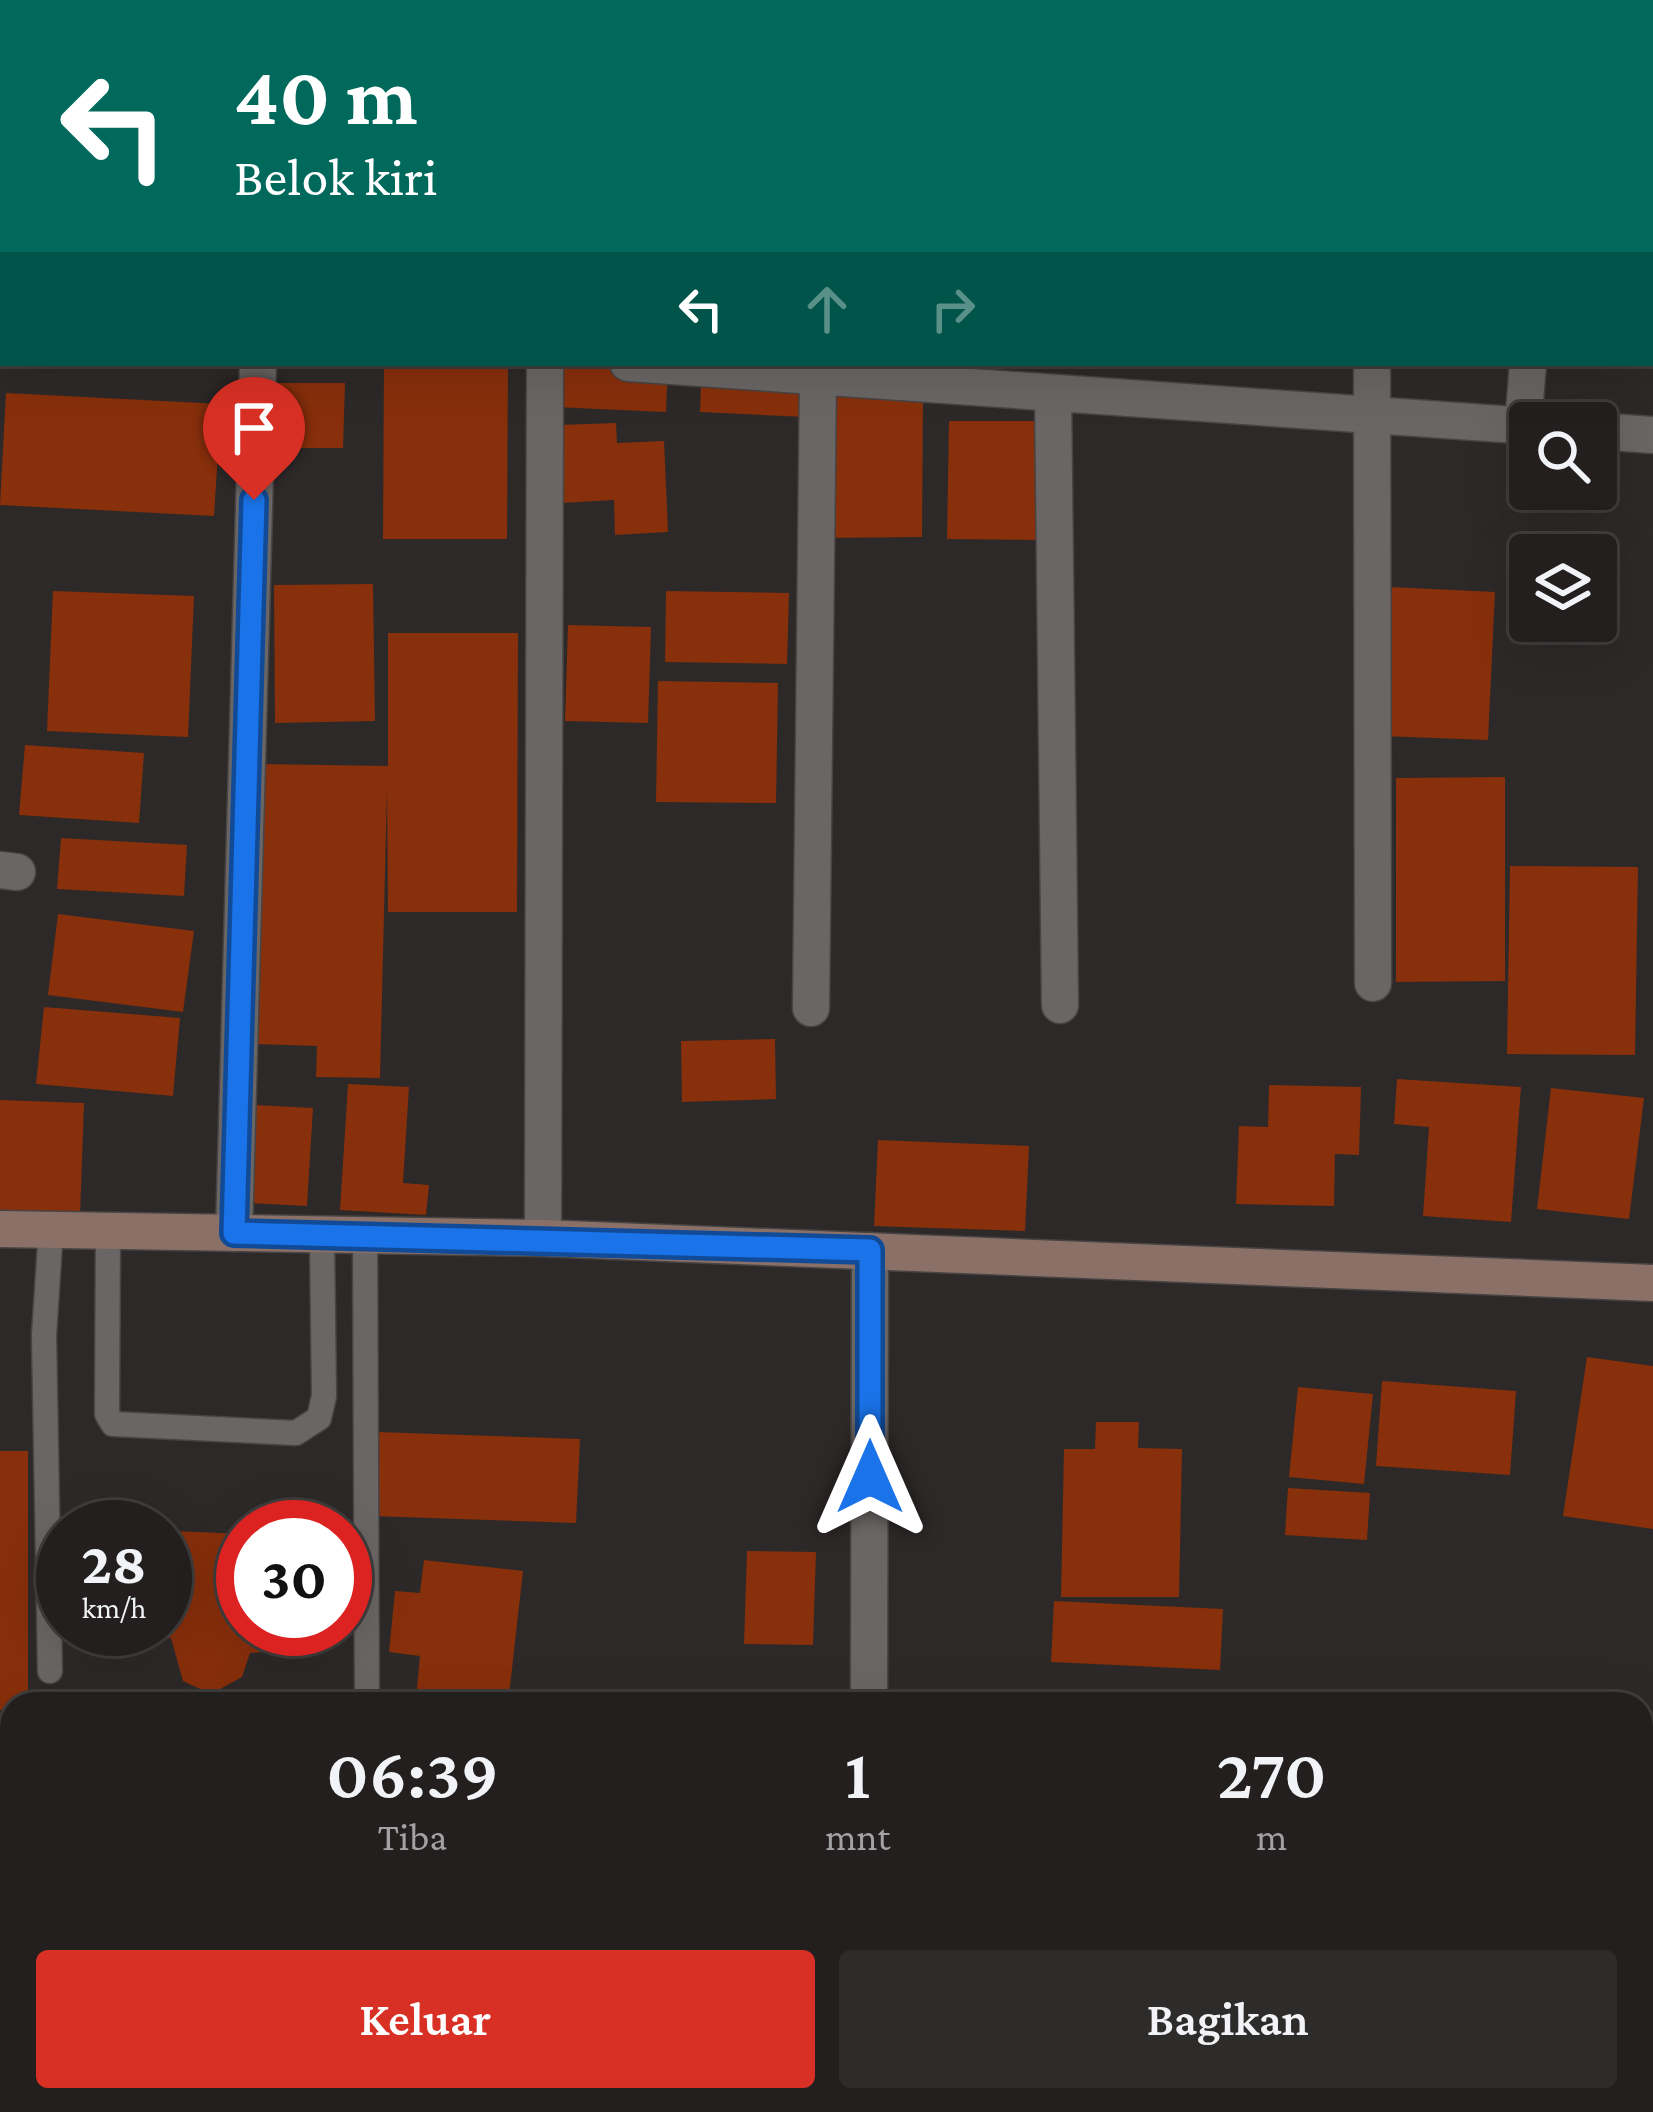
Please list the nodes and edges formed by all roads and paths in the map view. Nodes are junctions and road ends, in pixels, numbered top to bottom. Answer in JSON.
{"nodes":[{"id":1,"x":258,"y":366,"type":"edge"},
{"id":2,"x":545,"y":366,"type":"edge"},
{"id":3,"x":672,"y":366,"type":"edge"},
{"id":4,"x":1372,"y":366,"type":"edge"},
{"id":5,"x":1528,"y":366,"type":"edge"},
{"id":6,"x":933,"y":374,"type":"edge"},
{"id":7,"x":818,"y":376,"type":"junction"},
{"id":8,"x":1053,"y":393,"type":"junction"},
{"id":9,"x":1527,"y":402,"type":"edge"},
{"id":10,"x":1369,"y":415,"type":"junction"},
{"id":11,"x":1509,"y":425,"type":"edge"},
{"id":12,"x":1617,"y":432,"type":"edge"},
{"id":13,"x":1653,"y":435,"type":"edge"},
{"id":14,"x":1653,"y":464,"type":"edge"},
{"id":15,"x":1373,"y":983,"type":"dead end"},
{"id":16,"x":1060,"y":1005,"type":"dead end"},
{"id":17,"x":812,"y":1008,"type":"dead end"},
{"id":18,"x":0,"y":1229,"type":"edge"},
{"id":19,"x":51,"y":1229,"type":"junction"},
{"id":20,"x":108,"y":1230,"type":"junction"},
{"id":21,"x":234,"y":1233,"type":"junction"},
{"id":22,"x":322,"y":1234,"type":"junction"},
{"id":23,"x":365,"y":1234,"type":"junction"},
{"id":24,"x":543,"y":1238,"type":"junction"},
{"id":25,"x":870,"y":1250,"type":"junction"},
{"id":26,"x":1653,"y":1283,"type":"edge"},
{"id":27,"x":50,"y":1671,"type":"dead end"},
{"id":28,"x":367,"y":1692,"type":"edge"},
{"id":29,"x":869,"y":1692,"type":"edge"}],
"edges":[{"from":1,"to":21,"type":"street"},
{"from":2,"to":24,"type":"street"},
{"from":3,"to":7,"type":"street"},
{"from":4,"to":10,"type":"street"},
{"from":5,"to":9,"type":"street"},
{"from":6,"to":7,"type":"street"},
{"from":6,"to":8,"type":"street"},
{"from":7,"to":17,"type":"street"},
{"from":8,"to":10,"type":"street"},
{"from":8,"to":16,"type":"street"},
{"from":10,"to":11,"type":"street"},
{"from":10,"to":15,"type":"street"},
{"from":12,"to":13,"type":"street"},
{"from":13,"to":14,"type":"street"},
{"from":18,"to":19,"type":"street"},
{"from":19,"to":20,"type":"street"},
{"from":19,"to":27,"type":"lane"},
{"from":20,"to":21,"type":"street"},
{"from":20,"to":22,"type":"lane"},
{"from":21,"to":22,"type":"street"},
{"from":22,"to":23,"type":"street"},
{"from":23,"to":24,"type":"street"},
{"from":23,"to":28,"type":"lane"},
{"from":24,"to":25,"type":"street"},
{"from":25,"to":26,"type":"street"},
{"from":25,"to":29,"type":"street"}]}
